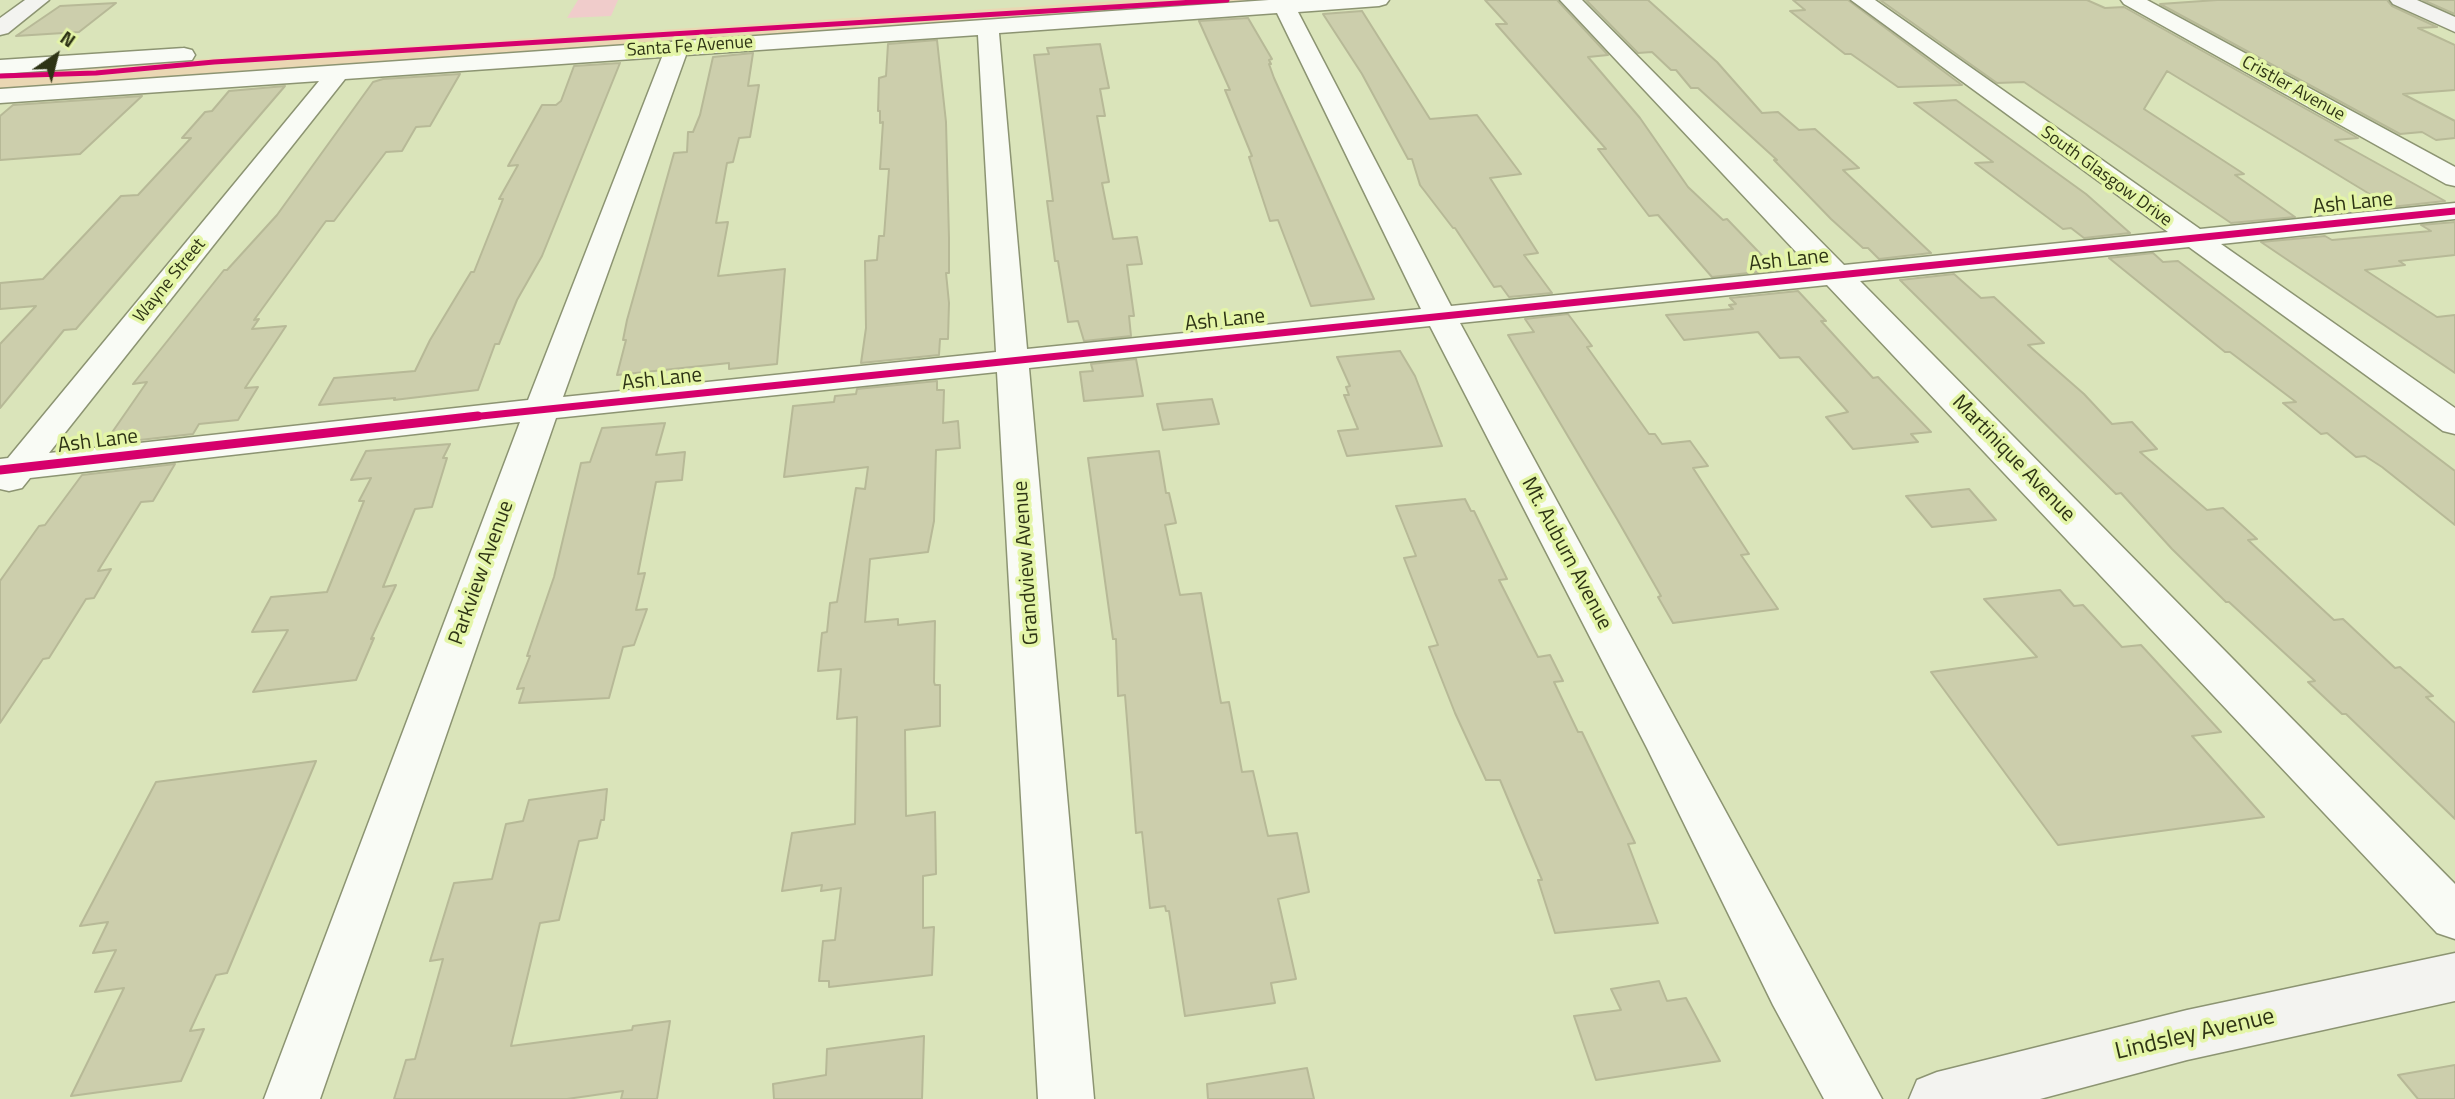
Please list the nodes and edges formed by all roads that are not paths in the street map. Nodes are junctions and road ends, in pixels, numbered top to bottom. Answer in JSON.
{"nodes":[{"id":1,"x":39,"y":0,"type":"edge"},
{"id":2,"x":1052,"y":0,"type":"edge"},
{"id":3,"x":1379,"y":0,"type":"edge"},
{"id":4,"x":1570,"y":0,"type":"edge"},
{"id":5,"x":1861,"y":0,"type":"edge"},
{"id":6,"x":2131,"y":0,"type":"edge"},
{"id":7,"x":2400,"y":0,"type":"edge"},
{"id":8,"x":1281,"y":3,"type":"edge"},
{"id":9,"x":10,"y":15,"type":"edge"},
{"id":10,"x":2455,"y":25,"type":"edge"},
{"id":11,"x":988,"y":27,"type":"junction"},
{"id":12,"x":0,"y":28,"type":"edge"},
{"id":13,"x":677,"y":48,"type":"junction"},
{"id":14,"x":0,"y":67,"type":"edge"},
{"id":15,"x":340,"y":70,"type":"junction"},
{"id":16,"x":0,"y":96,"type":"edge"},
{"id":17,"x":2455,"y":178,"type":"edge"},
{"id":18,"x":2455,"y":211,"type":"edge"},
{"id":19,"x":2193,"y":239,"type":"junction"},
{"id":20,"x":1835,"y":274,"type":"junction"},
{"id":21,"x":1440,"y":315,"type":"junction"},
{"id":22,"x":1012,"y":362,"type":"junction"},
{"id":23,"x":542,"y":409,"type":"junction"},
{"id":24,"x":2455,"y":424,"type":"edge"},
{"id":25,"x":6,"y":477,"type":"edge"},
{"id":26,"x":2455,"y":917,"type":"edge"},
{"id":27,"x":2455,"y":976,"type":"edge"},
{"id":28,"x":292,"y":1099,"type":"edge"},
{"id":29,"x":1066,"y":1099,"type":"edge"},
{"id":30,"x":1854,"y":1099,"type":"edge"},
{"id":31,"x":1937,"y":1099,"type":"edge"}],
"edges":[{"from":1,"to":9,"type":"street"},
{"from":2,"to":14,"type":"street","name":"Santa Fe Avenue"},
{"from":3,"to":8,"type":"street","name":"Santa Fe Avenue"},
{"from":4,"to":20,"type":"street","name":"Martinique Avenue"},
{"from":5,"to":19,"type":"street","name":"South Glasgow Drive"},
{"from":6,"to":17,"type":"street","name":"Cristler Avenue"},
{"from":7,"to":10,"type":"street"},
{"from":8,"to":11,"type":"street","name":"Santa Fe Avenue"},
{"from":8,"to":21,"type":"street","name":"Mt. Auburn Avenue"},
{"from":9,"to":12,"type":"street"},
{"from":11,"to":13,"type":"street","name":"Santa Fe Avenue"},
{"from":11,"to":22,"type":"street","name":"Grandview Avenue"},
{"from":13,"to":15,"type":"street","name":"Santa Fe Avenue"},
{"from":13,"to":23,"type":"street","name":"Parkview Avenue"},
{"from":15,"to":16,"type":"street","name":"Santa Fe Avenue"},
{"from":15,"to":25,"type":"street","name":"Wayne Street"},
{"from":18,"to":19,"type":"street","name":"Ash Lane"},
{"from":19,"to":20,"type":"street","name":"Ash Lane"},
{"from":19,"to":24,"type":"street","name":"South Glasgow Drive"},
{"from":20,"to":21,"type":"street","name":"Ash Lane"},
{"from":20,"to":26,"type":"street","name":"Martinique Avenue"},
{"from":21,"to":22,"type":"street","name":"Ash Lane"},
{"from":21,"to":30,"type":"street","name":"Mt. Auburn Avenue"},
{"from":22,"to":23,"type":"street","name":"Ash Lane"},
{"from":22,"to":29,"type":"street","name":"Grandview Avenue"},
{"from":23,"to":25,"type":"street","name":"Ash Lane"},
{"from":23,"to":28,"type":"street","name":"Parkview Avenue"},
{"from":27,"to":31,"type":"street","name":"Lindsley Avenue"}]}
